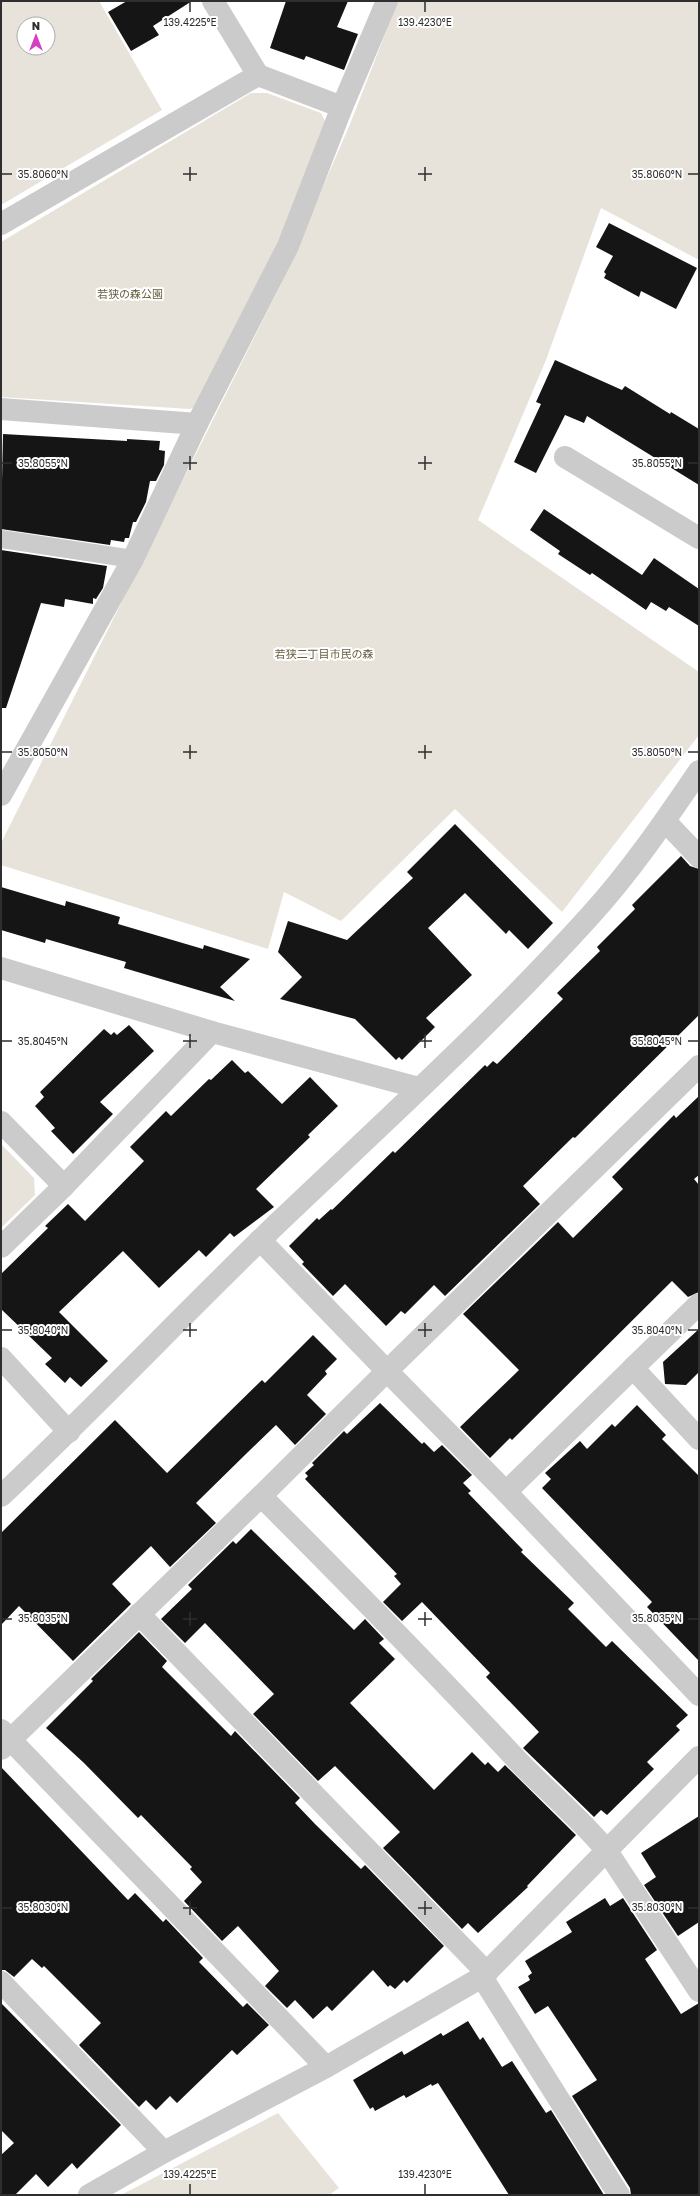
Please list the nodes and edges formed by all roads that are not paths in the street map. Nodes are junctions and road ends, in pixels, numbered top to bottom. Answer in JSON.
{"nodes":[{"id":1,"x":213,"y":1,"type":"edge"},
{"id":2,"x":387,"y":1,"type":"edge"},
{"id":3,"x":258,"y":75,"type":"junction"},
{"id":4,"x":342,"y":107,"type":"junction"},
{"id":5,"x":1,"y":224,"type":"edge"},
{"id":6,"x":1,"y":409,"type":"edge"},
{"id":7,"x":198,"y":424,"type":"junction"},
{"id":8,"x":565,"y":457,"type":"dead end"},
{"id":9,"x":699,"y":538,"type":"edge"},
{"id":10,"x":1,"y":540,"type":"edge"},
{"id":11,"x":134,"y":559,"type":"junction"},
{"id":12,"x":699,"y":771,"type":"edge"},
{"id":13,"x":1,"y":794,"type":"edge"},
{"id":14,"x":666,"y":821,"type":"junction"},
{"id":15,"x":699,"y":857,"type":"edge"},
{"id":16,"x":1,"y":968,"type":"edge"},
{"id":17,"x":212,"y":1032,"type":"junction"},
{"id":18,"x":699,"y":1066,"type":"edge"},
{"id":19,"x":419,"y":1088,"type":"junction"},
{"id":20,"x":1,"y":1122,"type":"edge"},
{"id":21,"x":64,"y":1186,"type":"junction"},
{"id":22,"x":260,"y":1240,"type":"junction"},
{"id":23,"x":1,"y":1247,"type":"edge"},
{"id":24,"x":699,"y":1304,"type":"edge"},
{"id":25,"x":1,"y":1358,"type":"edge"},
{"id":26,"x":634,"y":1368,"type":"junction"},
{"id":27,"x":387,"y":1371,"type":"junction"},
{"id":28,"x":69,"y":1432,"type":"junction"},
{"id":29,"x":699,"y":1440,"type":"edge"},
{"id":30,"x":506,"y":1492,"type":"junction"},
{"id":31,"x":1,"y":1496,"type":"edge"},
{"id":32,"x":261,"y":1496,"type":"junction"},
{"id":33,"x":139,"y":1614,"type":"junction"},
{"id":34,"x":699,"y":1696,"type":"edge"},
{"id":35,"x":4,"y":1740,"type":"edge"},
{"id":36,"x":699,"y":1758,"type":"edge"},
{"id":37,"x":607,"y":1851,"type":"junction"},
{"id":38,"x":484,"y":1975,"type":"junction"},
{"id":39,"x":1,"y":1982,"type":"edge"},
{"id":40,"x":699,"y":1991,"type":"edge"},
{"id":41,"x":326,"y":2067,"type":"junction"},
{"id":42,"x":164,"y":2152,"type":"junction"},
{"id":43,"x":89,"y":2195,"type":"edge"},
{"id":44,"x":620,"y":2195,"type":"edge"}],
"edges":[{"from":1,"to":3,"type":"street"},
{"from":2,"to":4,"type":"street"},
{"from":3,"to":4,"type":"street"},
{"from":3,"to":5,"type":"street"},
{"from":4,"to":7,"type":"street"},
{"from":6,"to":7,"type":"street"},
{"from":7,"to":11,"type":"street"},
{"from":8,"to":9,"type":"street"},
{"from":10,"to":11,"type":"lane"},
{"from":11,"to":13,"type":"street"},
{"from":12,"to":14,"type":"street"},
{"from":14,"to":15,"type":"street"},
{"from":14,"to":19,"type":"street"},
{"from":16,"to":17,"type":"street"},
{"from":17,"to":19,"type":"street"},
{"from":17,"to":21,"type":"street"},
{"from":18,"to":27,"type":"street"},
{"from":19,"to":22,"type":"street"},
{"from":20,"to":21,"type":"street"},
{"from":21,"to":23,"type":"street"},
{"from":22,"to":27,"type":"street"},
{"from":22,"to":28,"type":"street"},
{"from":24,"to":26,"type":"street"},
{"from":25,"to":28,"type":"street"},
{"from":26,"to":29,"type":"street"},
{"from":26,"to":30,"type":"street"},
{"from":27,"to":30,"type":"street"},
{"from":27,"to":32,"type":"street"},
{"from":28,"to":31,"type":"street"},
{"from":30,"to":34,"type":"street"},
{"from":32,"to":33,"type":"street"},
{"from":32,"to":37,"type":"street"},
{"from":33,"to":35,"type":"street"},
{"from":33,"to":38,"type":"street"},
{"from":35,"to":41,"type":"street"},
{"from":36,"to":37,"type":"street"},
{"from":37,"to":38,"type":"street"},
{"from":37,"to":40,"type":"street"},
{"from":38,"to":41,"type":"street"},
{"from":38,"to":44,"type":"street"},
{"from":39,"to":42,"type":"street"},
{"from":41,"to":42,"type":"street"},
{"from":42,"to":43,"type":"street"}]}
